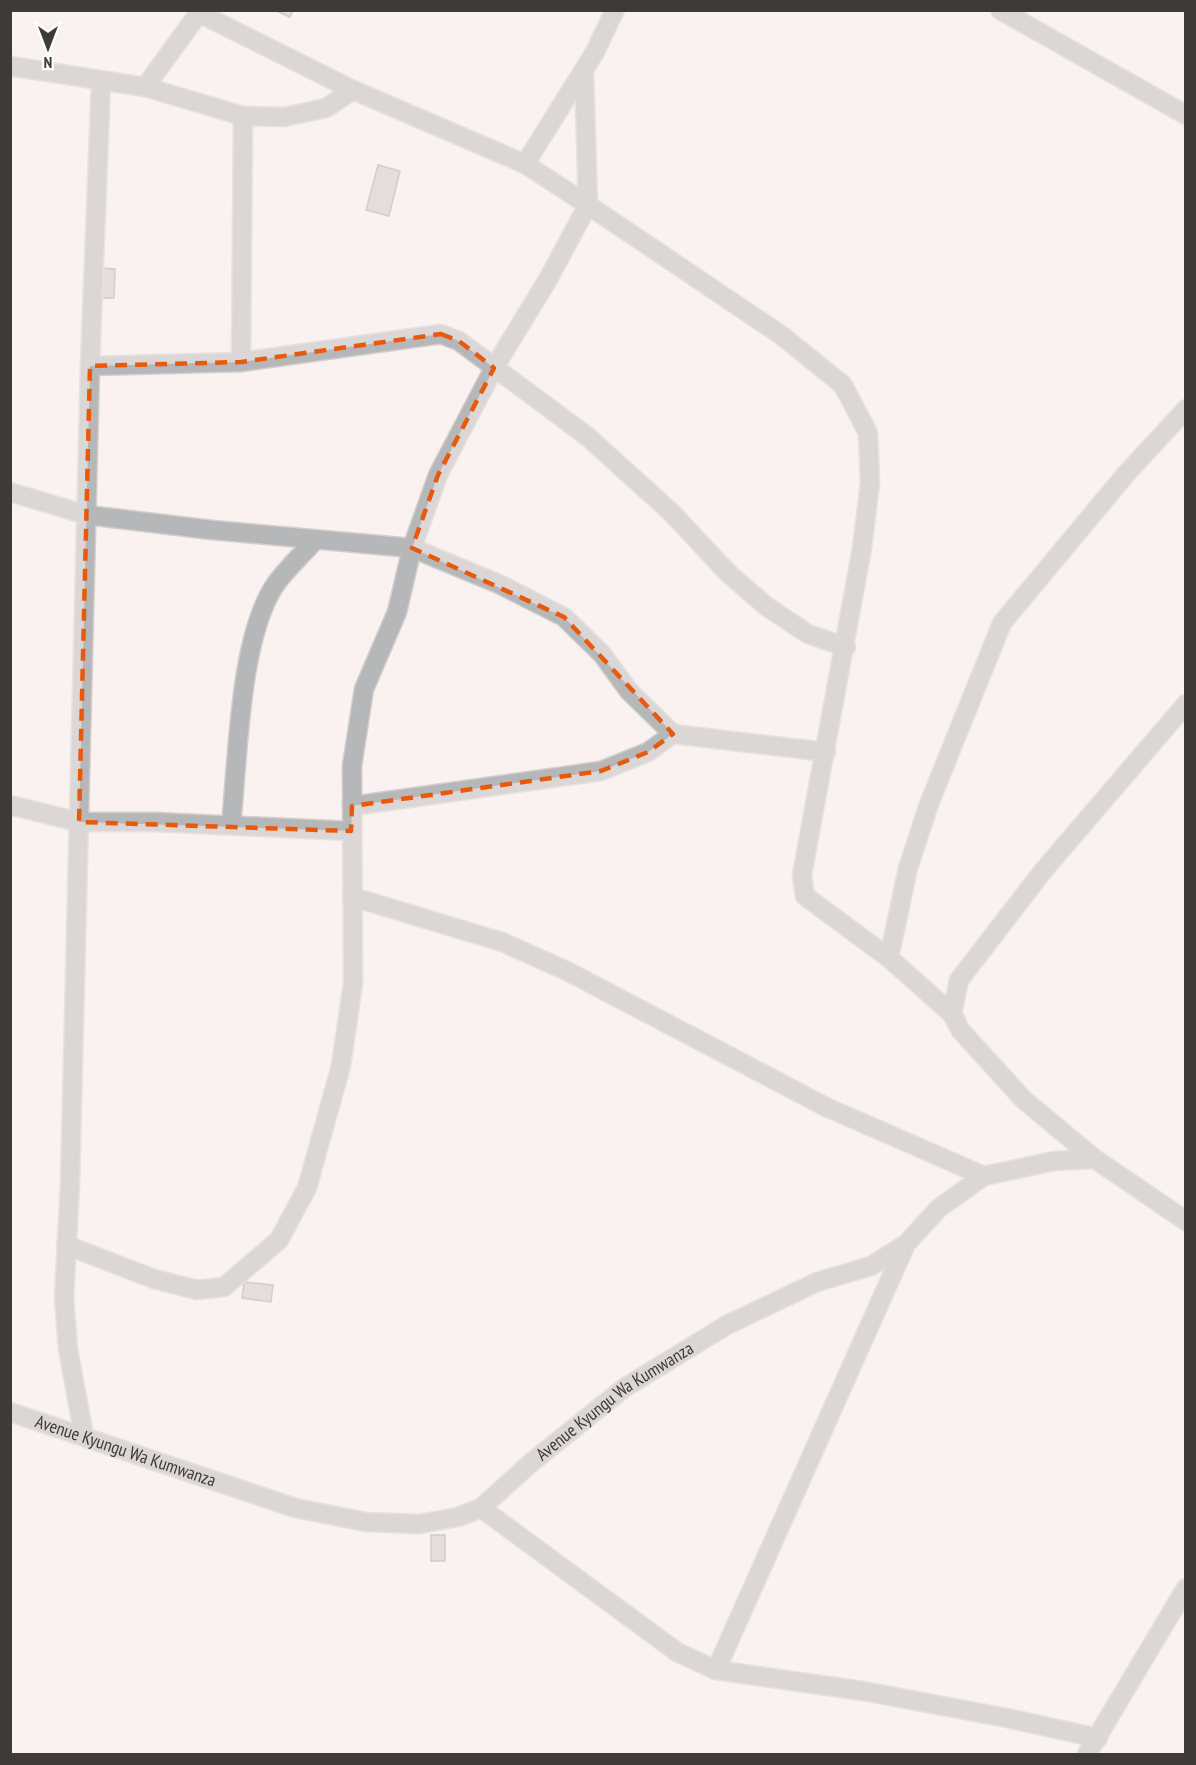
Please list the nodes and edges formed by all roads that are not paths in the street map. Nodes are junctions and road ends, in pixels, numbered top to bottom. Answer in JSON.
{"nodes":[{"id":1,"x":615,"y":10,"type":"edge"},
{"id":2,"x":1000,"y":10,"type":"edge"},
{"id":3,"x":200,"y":12,"type":"edge"},
{"id":4,"x":10,"y":66,"type":"edge"},
{"id":5,"x":584,"y":71,"type":"junction"},
{"id":6,"x":101,"y":81,"type":"junction"},
{"id":7,"x":145,"y":87,"type":"junction"},
{"id":8,"x":353,"y":90,"type":"junction"},
{"id":9,"x":1185,"y":115,"type":"edge"},
{"id":10,"x":243,"y":116,"type":"junction"},
{"id":11,"x":525,"y":164,"type":"junction"},
{"id":12,"x":588,"y":205,"type":"junction"},
{"id":13,"x":241,"y":362,"type":"junction"},
{"id":14,"x":90,"y":366,"type":"junction"},
{"id":15,"x":494,"y":368,"type":"junction"},
{"id":16,"x":1185,"y":409,"type":"edge"},
{"id":17,"x":10,"y":492,"type":"edge"},
{"id":18,"x":87,"y":515,"type":"junction"},
{"id":19,"x":315,"y":540,"type":"junction"},
{"id":20,"x":412,"y":548,"type":"junction"},
{"id":21,"x":846,"y":647,"type":"junction"},
{"id":22,"x":1185,"y":704,"type":"edge"},
{"id":23,"x":673,"y":734,"type":"junction"},
{"id":24,"x":826,"y":752,"type":"junction"},
{"id":25,"x":10,"y":805,"type":"edge"},
{"id":26,"x":352,"y":806,"type":"junction"},
{"id":27,"x":79,"y":822,"type":"junction"},
{"id":28,"x":231,"y":825,"type":"junction"},
{"id":29,"x":351,"y":831,"type":"junction"},
{"id":30,"x":353,"y":897,"type":"junction"},
{"id":31,"x":889,"y":958,"type":"junction"},
{"id":32,"x":952,"y":1014,"type":"junction"},
{"id":33,"x":1095,"y":1159,"type":"junction"},
{"id":34,"x":984,"y":1176,"type":"junction"},
{"id":35,"x":1185,"y":1221,"type":"edge"},
{"id":36,"x":906,"y":1244,"type":"junction"},
{"id":37,"x":66,"y":1245,"type":"junction"},
{"id":38,"x":10,"y":1412,"type":"edge"},
{"id":39,"x":84,"y":1436,"type":"junction"},
{"id":40,"x":481,"y":1508,"type":"junction"},
{"id":41,"x":1185,"y":1588,"type":"edge"},
{"id":42,"x":716,"y":1670,"type":"junction"},
{"id":43,"x":1098,"y":1738,"type":"junction"},
{"id":44,"x":1087,"y":1755,"type":"edge"}],
"edges":[{"from":1,"to":5,"type":"street"},
{"from":2,"to":9,"type":"street"},
{"from":3,"to":7,"type":"street"},
{"from":3,"to":8,"type":"street"},
{"from":4,"to":6,"type":"street"},
{"from":5,"to":11,"type":"street"},
{"from":5,"to":12,"type":"street"},
{"from":6,"to":7,"type":"street"},
{"from":6,"to":14,"type":"street"},
{"from":7,"to":10,"type":"street"},
{"from":8,"to":10,"type":"street"},
{"from":8,"to":11,"type":"street"},
{"from":10,"to":13,"type":"street"},
{"from":11,"to":12,"type":"street"},
{"from":12,"to":15,"type":"street"},
{"from":12,"to":21,"type":"street"},
{"from":13,"to":14,"type":"street"},
{"from":13,"to":15,"type":"street"},
{"from":14,"to":18,"type":"street"},
{"from":15,"to":20,"type":"street"},
{"from":15,"to":21,"type":"street"},
{"from":16,"to":31,"type":"street"},
{"from":17,"to":18,"type":"street"},
{"from":18,"to":19,"type":"street"},
{"from":18,"to":27,"type":"street"},
{"from":19,"to":20,"type":"street"},
{"from":19,"to":28,"type":"street"},
{"from":20,"to":23,"type":"street"},
{"from":20,"to":26,"type":"street"},
{"from":21,"to":24,"type":"street"},
{"from":22,"to":32,"type":"street"},
{"from":23,"to":24,"type":"street"},
{"from":23,"to":26,"type":"street"},
{"from":24,"to":31,"type":"street"},
{"from":25,"to":27,"type":"street"},
{"from":26,"to":29,"type":"street"},
{"from":27,"to":28,"type":"street"},
{"from":27,"to":37,"type":"street"},
{"from":28,"to":29,"type":"street"},
{"from":29,"to":30,"type":"street"},
{"from":30,"to":34,"type":"street"},
{"from":30,"to":37,"type":"street"},
{"from":31,"to":32,"type":"street"},
{"from":32,"to":33,"type":"street"},
{"from":33,"to":34,"type":"street","name":"Avenue Kyungu Wa Kumwanza"},
{"from":33,"to":35,"type":"street"},
{"from":34,"to":36,"type":"street","name":"Avenue Kyungu Wa Kumwanza"},
{"from":36,"to":40,"type":"street","name":"Avenue Kyungu Wa Kumwanza"},
{"from":36,"to":42,"type":"street"},
{"from":37,"to":39,"type":"street"},
{"from":38,"to":39,"type":"street","name":"Avenue Kyungu Wa Kumwanza"},
{"from":39,"to":40,"type":"street","name":"Avenue Kyungu Wa Kumwanza"},
{"from":40,"to":42,"type":"street"},
{"from":41,"to":43,"type":"street"},
{"from":42,"to":43,"type":"street"},
{"from":43,"to":44,"type":"street"}]}
